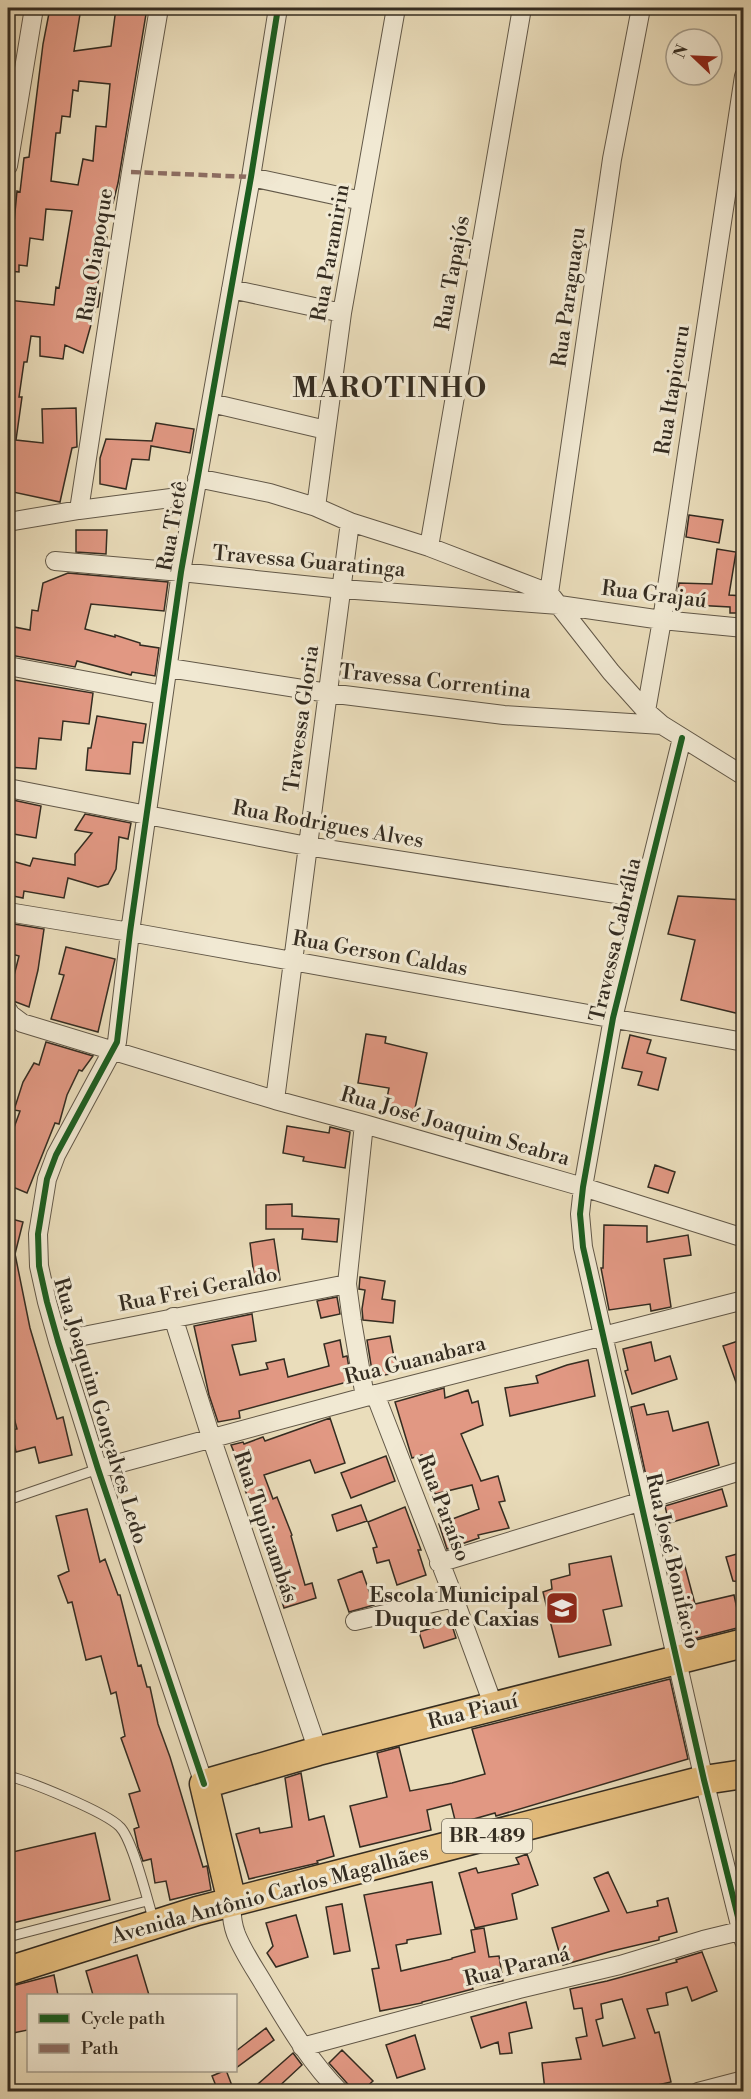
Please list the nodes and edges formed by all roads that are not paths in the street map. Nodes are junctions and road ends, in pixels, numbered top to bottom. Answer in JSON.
{"nodes":[{"id":1,"x":34,"y":8,"type":"edge"},
{"id":2,"x":159,"y":8,"type":"edge"},
{"id":3,"x":278,"y":8,"type":"edge"},
{"id":4,"x":396,"y":8,"type":"edge"},
{"id":5,"x":522,"y":8,"type":"edge"},
{"id":6,"x":641,"y":8,"type":"edge"},
{"id":7,"x":744,"y":76,"type":"edge"},
{"id":8,"x":8,"y":166,"type":"edge"},
{"id":9,"x":251,"y":177,"type":"junction"},
{"id":10,"x":362,"y":201,"type":"junction"},
{"id":11,"x":231,"y":289,"type":"junction"},
{"id":12,"x":342,"y":313,"type":"junction"},
{"id":13,"x":211,"y":403,"type":"junction"},
{"id":14,"x":326,"y":430,"type":"junction"},
{"id":15,"x":196,"y":486,"type":"junction"},
{"id":16,"x":316,"y":507,"type":"junction"},
{"id":17,"x":79,"y":510,"type":"junction"},
{"id":18,"x":8,"y":522,"type":"edge"},
{"id":19,"x":350,"y":522,"type":"junction"},
{"id":20,"x":429,"y":547,"type":"junction"},
{"id":21,"x":55,"y":561,"type":"dead end"},
{"id":22,"x":181,"y":572,"type":"junction"},
{"id":23,"x":342,"y":589,"type":"junction"},
{"id":24,"x":554,"y":599,"type":"junction"},
{"id":25,"x":662,"y":620,"type":"junction"},
{"id":26,"x":744,"y":628,"type":"edge"},
{"id":27,"x":8,"y":666,"type":"edge"},
{"id":28,"x":169,"y":668,"type":"junction"},
{"id":29,"x":328,"y":693,"type":"junction"},
{"id":30,"x":164,"y":695,"type":"junction"},
{"id":31,"x":646,"y":711,"type":"junction"},
{"id":32,"x":662,"y":725,"type":"junction"},
{"id":33,"x":682,"y":738,"type":"junction"},
{"id":34,"x":744,"y":776,"type":"edge"},
{"id":35,"x":8,"y":788,"type":"edge"},
{"id":36,"x":147,"y":814,"type":"junction"},
{"id":37,"x":307,"y":846,"type":"junction"},
{"id":38,"x":642,"y":898,"type":"junction"},
{"id":39,"x":8,"y":912,"type":"edge"},
{"id":40,"x":130,"y":932,"type":"junction"},
{"id":41,"x":293,"y":961,"type":"junction"},
{"id":42,"x":8,"y":1010,"type":"edge"},
{"id":43,"x":613,"y":1018,"type":"junction"},
{"id":44,"x":744,"y":1042,"type":"edge"},
{"id":45,"x":113,"y":1052,"type":"junction"},
{"id":46,"x":275,"y":1100,"type":"junction"},
{"id":47,"x":364,"y":1124,"type":"junction"},
{"id":48,"x":583,"y":1187,"type":"junction"},
{"id":49,"x":744,"y":1238,"type":"edge"},
{"id":50,"x":347,"y":1284,"type":"junction"},
{"id":51,"x":744,"y":1300,"type":"edge"},
{"id":52,"x":173,"y":1317,"type":"junction"},
{"id":53,"x":604,"y":1336,"type":"junction"},
{"id":54,"x":58,"y":1341,"type":"junction"},
{"id":55,"x":370,"y":1395,"type":"junction"},
{"id":56,"x":211,"y":1437,"type":"junction"},
{"id":57,"x":98,"y":1469,"type":"junction"},
{"id":58,"x":744,"y":1470,"type":"edge"},
{"id":59,"x":8,"y":1500,"type":"edge"},
{"id":60,"x":642,"y":1501,"type":"junction"},
{"id":61,"x":440,"y":1563,"type":"junction"},
{"id":62,"x":454,"y":1598,"type":"junction"},
{"id":63,"x":355,"y":1621,"type":"dead end"},
{"id":64,"x":744,"y":1643,"type":"edge"},
{"id":65,"x":677,"y":1660,"type":"junction"},
{"id":66,"x":494,"y":1707,"type":"junction"},
{"id":67,"x":318,"y":1751,"type":"junction"},
{"id":68,"x":744,"y":1774,"type":"edge"},
{"id":69,"x":8,"y":1776,"type":"edge"},
{"id":70,"x":704,"y":1780,"type":"junction"},
{"id":71,"x":204,"y":1784,"type":"junction"},
{"id":72,"x":232,"y":1902,"type":"junction"},
{"id":73,"x":151,"y":1912,"type":"junction"},
{"id":74,"x":743,"y":1934,"type":"edge"},
{"id":75,"x":8,"y":1937,"type":"edge"},
{"id":76,"x":8,"y":1971,"type":"edge"},
{"id":77,"x":302,"y":2047,"type":"junction"},
{"id":78,"x":744,"y":2080,"type":"edge"},
{"id":79,"x":340,"y":2091,"type":"edge"},
{"id":80,"x":699,"y":2091,"type":"edge"}],
"edges":[{"from":1,"to":8,"type":"street"},
{"from":2,"to":17,"type":"street","name":"Rua Oiapoque"},
{"from":3,"to":9,"type":"street","name":"Rua Tietê"},
{"from":4,"to":10,"type":"street","name":"Rua Paramirin"},
{"from":5,"to":20,"type":"street","name":"Rua Tapajós"},
{"from":6,"to":24,"type":"street","name":"Rua Paraguaçu"},
{"from":7,"to":25,"type":"street","name":"Rua Itapicuru"},
{"from":9,"to":10,"type":"street"},
{"from":9,"to":11,"type":"street","name":"Rua Tietê"},
{"from":10,"to":12,"type":"street","name":"Rua Paramirin"},
{"from":11,"to":12,"type":"street"},
{"from":11,"to":13,"type":"street","name":"Rua Tietê"},
{"from":12,"to":14,"type":"street","name":"Rua Paramirin"},
{"from":13,"to":14,"type":"street"},
{"from":13,"to":15,"type":"street","name":"Rua Tietê"},
{"from":14,"to":16,"type":"street","name":"Rua Paramirin"},
{"from":15,"to":16,"type":"street"},
{"from":15,"to":17,"type":"street"},
{"from":15,"to":22,"type":"street","name":"Rua Tietê"},
{"from":16,"to":19,"type":"street"},
{"from":17,"to":18,"type":"street"},
{"from":19,"to":20,"type":"street"},
{"from":19,"to":23,"type":"street","name":"Travessa Gloria"},
{"from":20,"to":24,"type":"street"},
{"from":21,"to":22,"type":"street","name":"Travessa Guaratinga"},
{"from":22,"to":23,"type":"street","name":"Travessa Guaratinga"},
{"from":22,"to":28,"type":"street","name":"Rua Tietê"},
{"from":23,"to":24,"type":"street","name":"Travessa Guaratinga"},
{"from":23,"to":29,"type":"street","name":"Travessa Gloria"},
{"from":24,"to":25,"type":"street","name":"Rua Grajaú"},
{"from":24,"to":31,"type":"street"},
{"from":25,"to":26,"type":"street","name":"Rua Grajaú"},
{"from":25,"to":31,"type":"street","name":"Rua Itapicuru"},
{"from":27,"to":30,"type":"street"},
{"from":28,"to":29,"type":"street","name":"Travessa Correntina"},
{"from":28,"to":30,"type":"street","name":"Rua Tietê"},
{"from":29,"to":32,"type":"street","name":"Travessa Correntina"},
{"from":29,"to":37,"type":"street","name":"Travessa Gloria"},
{"from":30,"to":36,"type":"street","name":"Rua Tietê"},
{"from":31,"to":32,"type":"street"},
{"from":32,"to":33,"type":"street"},
{"from":33,"to":34,"type":"street"},
{"from":33,"to":38,"type":"street","name":"Travessa Cabrália"},
{"from":35,"to":36,"type":"street","name":"Rua Rodrigues Alves"},
{"from":36,"to":37,"type":"street","name":"Rua Rodrigues Alves"},
{"from":36,"to":40,"type":"street","name":"Rua Tietê"},
{"from":37,"to":38,"type":"street","name":"Rua Rodrigues Alves"},
{"from":37,"to":41,"type":"street","name":"Travessa Gloria"},
{"from":38,"to":43,"type":"street","name":"Travessa Cabrália"},
{"from":39,"to":40,"type":"street","name":"Rua Gerson Caldas"},
{"from":40,"to":41,"type":"street","name":"Rua Gerson Caldas"},
{"from":40,"to":45,"type":"street","name":"Rua Tietê"},
{"from":41,"to":43,"type":"street","name":"Rua Gerson Caldas"},
{"from":41,"to":46,"type":"street","name":"Travessa Gloria"},
{"from":42,"to":45,"type":"street","name":"Rua José Joaquim Seabra"},
{"from":43,"to":44,"type":"street","name":"Rua Gerson Caldas"},
{"from":43,"to":48,"type":"street","name":"Travessa Cabrália"},
{"from":45,"to":46,"type":"street","name":"Rua José Joaquim Seabra"},
{"from":45,"to":54,"type":"street","name":"Rua Joaquim Gonçalves Ledo"},
{"from":46,"to":47,"type":"street","name":"Rua José Joaquim Seabra"},
{"from":47,"to":48,"type":"street","name":"Rua José Joaquim Seabra"},
{"from":47,"to":50,"type":"street","name":"Rua Paraíso"},
{"from":48,"to":49,"type":"street","name":"Rua José Joaquim Seabra"},
{"from":48,"to":53,"type":"street","name":"Rua José Bonifacio"},
{"from":50,"to":52,"type":"street","name":"Rua Frei Geraldo"},
{"from":50,"to":55,"type":"street","name":"Rua Paraíso"},
{"from":51,"to":53,"type":"street","name":"Rua Guanabara"},
{"from":52,"to":54,"type":"street","name":"Rua Frei Geraldo"},
{"from":52,"to":56,"type":"street","name":"Rua Tupinambás"},
{"from":53,"to":55,"type":"street","name":"Rua Guanabara"},
{"from":53,"to":60,"type":"street","name":"Rua José Bonifacio"},
{"from":54,"to":57,"type":"street","name":"Rua Joaquim Gonçalves Ledo"},
{"from":55,"to":56,"type":"street","name":"Rua Guanabara"},
{"from":55,"to":61,"type":"street","name":"Rua Paraíso"},
{"from":56,"to":57,"type":"street","name":"Rua Guanabara"},
{"from":56,"to":67,"type":"street","name":"Rua Tupinambás"},
{"from":57,"to":59,"type":"lane"},
{"from":57,"to":71,"type":"street","name":"Rua Joaquim Gonçalves Ledo"},
{"from":58,"to":60,"type":"street"},
{"from":60,"to":61,"type":"street"},
{"from":60,"to":65,"type":"street","name":"Rua José Bonifacio"},
{"from":61,"to":62,"type":"street","name":"Rua Paraíso"},
{"from":62,"to":63,"type":"street"},
{"from":62,"to":66,"type":"street","name":"Rua Paraíso"},
{"from":64,"to":65,"type":"main road","name":"Rua Piauí"},
{"from":65,"to":66,"type":"main road","name":"Rua Piauí"},
{"from":65,"to":70,"type":"street","name":"Rua José Bonifacio"},
{"from":66,"to":67,"type":"main road","name":"Rua Piauí"},
{"from":67,"to":71,"type":"main road","name":"Rua Piauí"},
{"from":68,"to":70,"type":"main road","name":"Avenida Antônio Carlos Magalhães","number":"BR-489"},
{"from":69,"to":73,"type":"lane"},
{"from":70,"to":72,"type":"main road","name":"Avenida Antônio Carlos Magalhães","number":"BR-489"},
{"from":70,"to":74,"type":"street","name":"Rua José Bonifacio"},
{"from":71,"to":72,"type":"main road","name":"Rua Joaquim Gonçalves Ledo"},
{"from":72,"to":73,"type":"main road","name":"Avenida Antônio Carlos Magalhães","number":"BR-489"},
{"from":72,"to":77,"type":"street"},
{"from":73,"to":75,"type":"lane"},
{"from":73,"to":76,"type":"main road","name":"Avenida Antônio Carlos Magalhães","number":"BR-489"},
{"from":74,"to":77,"type":"street","name":"Rua Paraná"},
{"from":77,"to":79,"type":"street"},
{"from":78,"to":80,"type":"street"}]}
